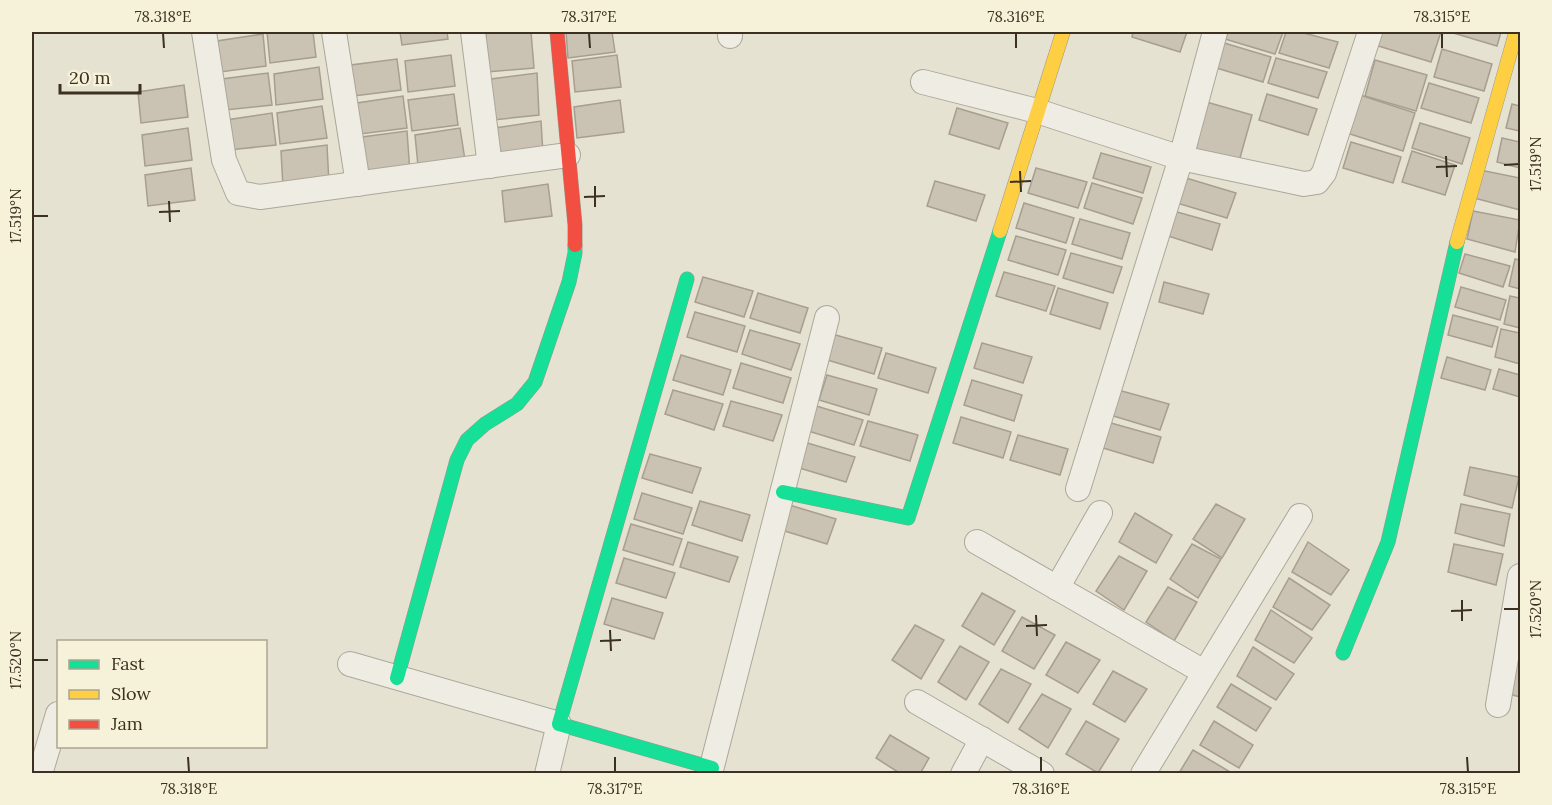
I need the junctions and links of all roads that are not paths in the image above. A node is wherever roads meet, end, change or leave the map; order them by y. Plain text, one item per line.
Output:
1 (204, 32) edge
2 (334, 32) edge
3 (473, 32) edge
4 (557, 32) edge
5 (1063, 32) edge
6 (1215, 32) edge
7 (1371, 32) edge
8 (1516, 32) edge
9 (923, 82) dead end
10 (1037, 111) junction
11 (567, 155) junction
12 (1181, 158) junction
13 (490, 166) junction
14 (358, 183) junction
15 (687, 279) dead end
16 (827, 318) dead end
17 (1078, 489) dead end
18 (783, 492) junction
19 (1100, 513) dead end
20 (1300, 516) dead end
21 (977, 542) dead end
22 (1521, 576) edge
23 (1057, 588) junction
24 (1343, 653) dead end
25 (350, 664) dead end
26 (1204, 672) junction
27 (397, 678) junction
28 (917, 702) dead end
29 (1498, 705) dead end
30 (57, 717) edge
31 (559, 724) junction
32 (982, 739) junction
33 (711, 771) edge
34 (40, 774) edge
35 (547, 774) edge
36 (963, 774) edge
37 (1042, 774) edge
38 (1143, 774) edge

1 - 14 street
2 - 14 street
3 - 13 street
4 - 11 street
5 - 10 street
6 - 12 street
7 - 12 street
8 - 24 street
9 - 10 street
10 - 12 street
10 - 18 street
11 - 13 street
11 - 27 street
12 - 17 street
13 - 14 street
15 - 31 street
16 - 18 street
18 - 33 street
19 - 23 street
20 - 26 street
21 - 23 street
22 - 29 street
23 - 26 street
25 - 27 street
26 - 38 street
27 - 31 street
28 - 32 street
30 - 34 street
31 - 33 street
31 - 35 street
32 - 36 street
32 - 37 street

